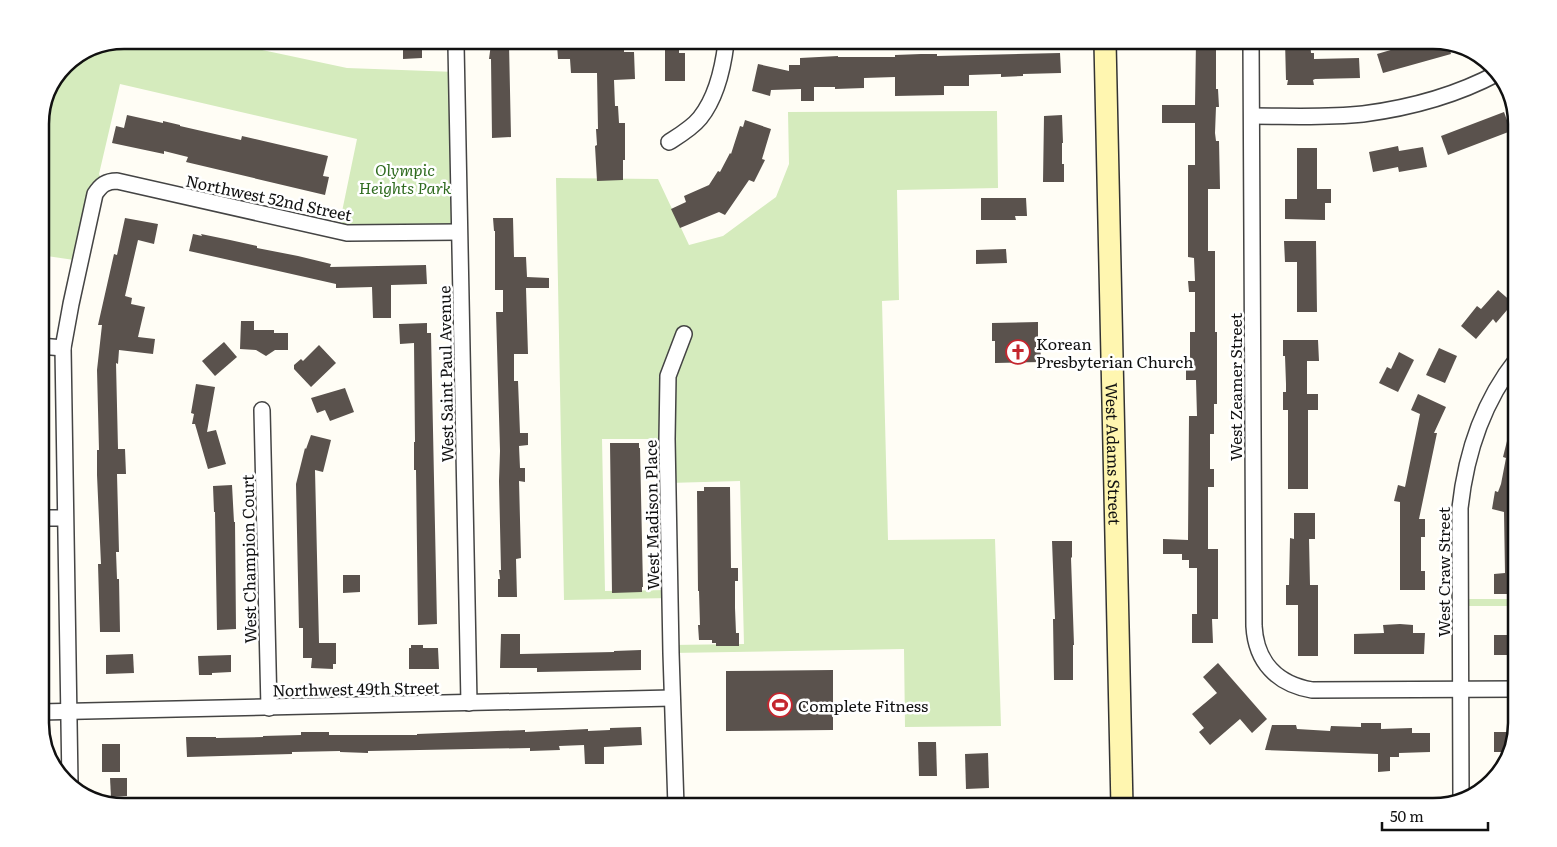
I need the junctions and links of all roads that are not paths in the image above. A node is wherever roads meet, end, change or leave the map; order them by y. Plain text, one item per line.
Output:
1 (456, 49) edge
2 (725, 49) edge
3 (1105, 49) edge
4 (1252, 49) edge
5 (1491, 76) edge
6 (1252, 116) junction
7 (669, 142) dead end
8 (459, 232) junction
9 (684, 334) dead end
10 (49, 347) edge
11 (63, 348) junction
12 (1508, 369) edge
13 (262, 410) dead end
14 (49, 518) edge
15 (65, 518) junction
16 (1461, 689) junction
17 (1508, 689) edge
18 (672, 698) junction
19 (469, 704) junction
20 (268, 708) junction
21 (49, 712) edge
22 (69, 712) junction
23 (70, 776) edge
24 (1461, 793) edge
25 (676, 798) edge
26 (1122, 798) edge

1 - 8 street, West Saint Paul Avenue
2 - 7 street
3 - 26 main road, West Adams Street
4 - 6 street, West Zeamer Street
5 - 6 street
6 - 16 street, West Zeamer Street
8 - 11 street, Northwest 52nd Street
8 - 19 street, West Saint Paul Avenue
9 - 18 street, West Madison Place
10 - 11 street
11 - 15 street
12 - 16 street, West Craw Street
13 - 20 street, West Champion Court
14 - 15 street
15 - 22 street
16 - 17 street
16 - 24 street, West Craw Street
18 - 19 street, Northwest 49th Street
18 - 25 street, West Madison Place
19 - 20 street, Northwest 49th Street
20 - 22 street, Northwest 49th Street
21 - 22 street, Northwest 49th Street
22 - 23 street

